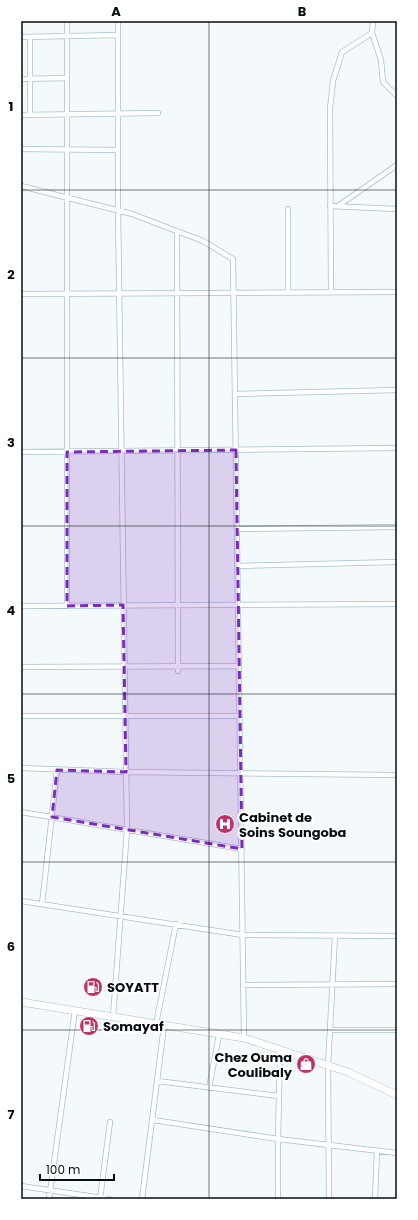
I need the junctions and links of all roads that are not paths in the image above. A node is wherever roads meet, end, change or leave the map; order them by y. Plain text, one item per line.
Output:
1 (66, 21) edge
2 (118, 21) edge
3 (373, 21) edge
4 (372, 33) junction
5 (118, 35) junction
6 (21, 37) edge
7 (30, 37) junction
8 (67, 37) junction
9 (67, 78) junction
10 (21, 79) edge
11 (30, 79) junction
12 (397, 96) edge
13 (158, 113) dead end
14 (67, 114) junction
15 (118, 114) junction
16 (21, 115) edge
17 (30, 115) junction
18 (67, 149) junction
19 (21, 150) edge
20 (118, 150) junction
21 (397, 165) edge
22 (21, 186) edge
23 (67, 196) junction
24 (330, 206) junction
25 (338, 206) junction
26 (288, 209) dead end
27 (397, 209) edge
28 (118, 210) junction
29 (177, 230) junction
30 (288, 292) junction
31 (331, 292) junction
32 (397, 292) edge
33 (119, 293) junction
34 (178, 293) junction
35 (234, 293) junction
36 (21, 294) edge
37 (67, 294) junction
38 (397, 390) edge
39 (235, 394) junction
40 (397, 448) edge
41 (178, 450) junction
42 (236, 450) junction
43 (121, 451) junction
44 (21, 452) edge
45 (67, 452) junction
46 (397, 527) edge
47 (237, 529) junction
48 (397, 562) edge
49 (238, 566) junction
50 (397, 604) edge
51 (123, 605) junction
52 (178, 605) junction
53 (238, 605) junction
54 (21, 606) edge
55 (67, 606) junction
56 (124, 666) junction
57 (239, 666) junction
58 (21, 667) edge
59 (178, 669) junction
60 (21, 716) edge
61 (125, 716) junction
62 (240, 716) junction
63 (21, 768) edge
64 (57, 770) junction
65 (126, 772) junction
66 (240, 774) junction
67 (397, 774) edge
68 (21, 812) edge
69 (52, 817) junction
70 (127, 830) junction
71 (242, 849) junction
72 (21, 900) edge
73 (42, 904) junction
74 (120, 916) junction
75 (176, 924) junction
76 (243, 935) junction
77 (335, 936) junction
78 (397, 936) edge
79 (332, 984) junction
80 (397, 984) edge
81 (244, 985) junction
82 (21, 1002) edge
83 (75, 1010) junction
84 (113, 1017) junction
85 (160, 1025) junction
86 (330, 1030) junction
87 (397, 1030) edge
88 (219, 1034) junction
89 (244, 1038) junction
90 (280, 1050) junction
91 (328, 1066) junction
92 (157, 1081) junction
93 (209, 1088) junction
94 (397, 1094) edge
95 (279, 1096) junction
96 (153, 1120) junction
97 (110, 1122) dead end
98 (278, 1139) junction
99 (329, 1145) junction
100 (377, 1151) junction
101 (397, 1153) edge
102 (21, 1186) edge
103 (51, 1190) junction
104 (100, 1198) edge
105 (50, 1199) edge
106 (109, 1199) edge
107 (142, 1199) edge
108 (278, 1199) edge
109 (329, 1199) edge
110 (375, 1199) edge

1 - 8 street
2 - 5 street
3 - 4 street
4 - 12 street
4 - 24 street
5 - 8 street
5 - 15 street
6 - 7 street
7 - 8 street
7 - 11 street
8 - 9 street
9 - 11 street
9 - 14 street
10 - 11 street
11 - 17 street
13 - 15 street
14 - 15 street
14 - 17 street
14 - 18 street
15 - 20 street
16 - 17 street
18 - 19 street
18 - 20 street
18 - 23 street
20 - 28 street
21 - 25 street
22 - 23 street
23 - 28 street
23 - 37 street
24 - 25 street
24 - 31 street
25 - 27 street
26 - 30 street
28 - 29 street
28 - 33 street
29 - 34 street
29 - 35 street
30 - 31 street
30 - 35 street
31 - 32 street
33 - 34 street
33 - 37 street
33 - 43 street
34 - 35 street
34 - 41 street
35 - 39 street
36 - 37 street
37 - 45 street
38 - 39 street
39 - 42 street
40 - 42 street
41 - 42 street
41 - 43 street
41 - 52 street
42 - 47 street
43 - 45 street
43 - 51 street
44 - 45 street
45 - 55 street
46 - 47 street
47 - 49 street
48 - 49 street
49 - 53 street
50 - 53 street
51 - 52 street
51 - 55 street
51 - 56 street
52 - 53 street
52 - 59 street
53 - 57 street
54 - 55 street
56 - 58 street
56 - 59 street
56 - 61 street
57 - 59 street
57 - 62 street
60 - 61 street
61 - 62 street
61 - 65 street
62 - 66 street
63 - 64 street
64 - 65 street
64 - 69 street
65 - 66 street
65 - 70 street
66 - 67 street
66 - 71 street
68 - 69 street
69 - 70 street
69 - 73 street
70 - 71 street
70 - 74 street
71 - 76 street
72 - 73 street
73 - 74 street
74 - 75 street
74 - 84 street
75 - 76 street
75 - 85 street
76 - 77 street
76 - 81 street
77 - 78 street
77 - 79 street
79 - 80 street
79 - 81 street
79 - 86 street
81 - 89 street
82 - 83 main road
83 - 84 main road
83 - 103 street
84 - 85 main road
85 - 88 main road
85 - 92 street
86 - 87 street
86 - 91 street
88 - 89 main road
88 - 93 street
89 - 90 main road
90 - 91 main road
90 - 95 street
91 - 94 main road
91 - 99 street
92 - 93 street
92 - 96 street
93 - 95 street
95 - 98 street
96 - 98 street
96 - 107 street
97 - 104 street
98 - 99 street
98 - 108 street
99 - 100 street
99 - 109 street
100 - 101 street
100 - 110 street
102 - 103 street
103 - 104 street
103 - 105 street
104 - 106 street

